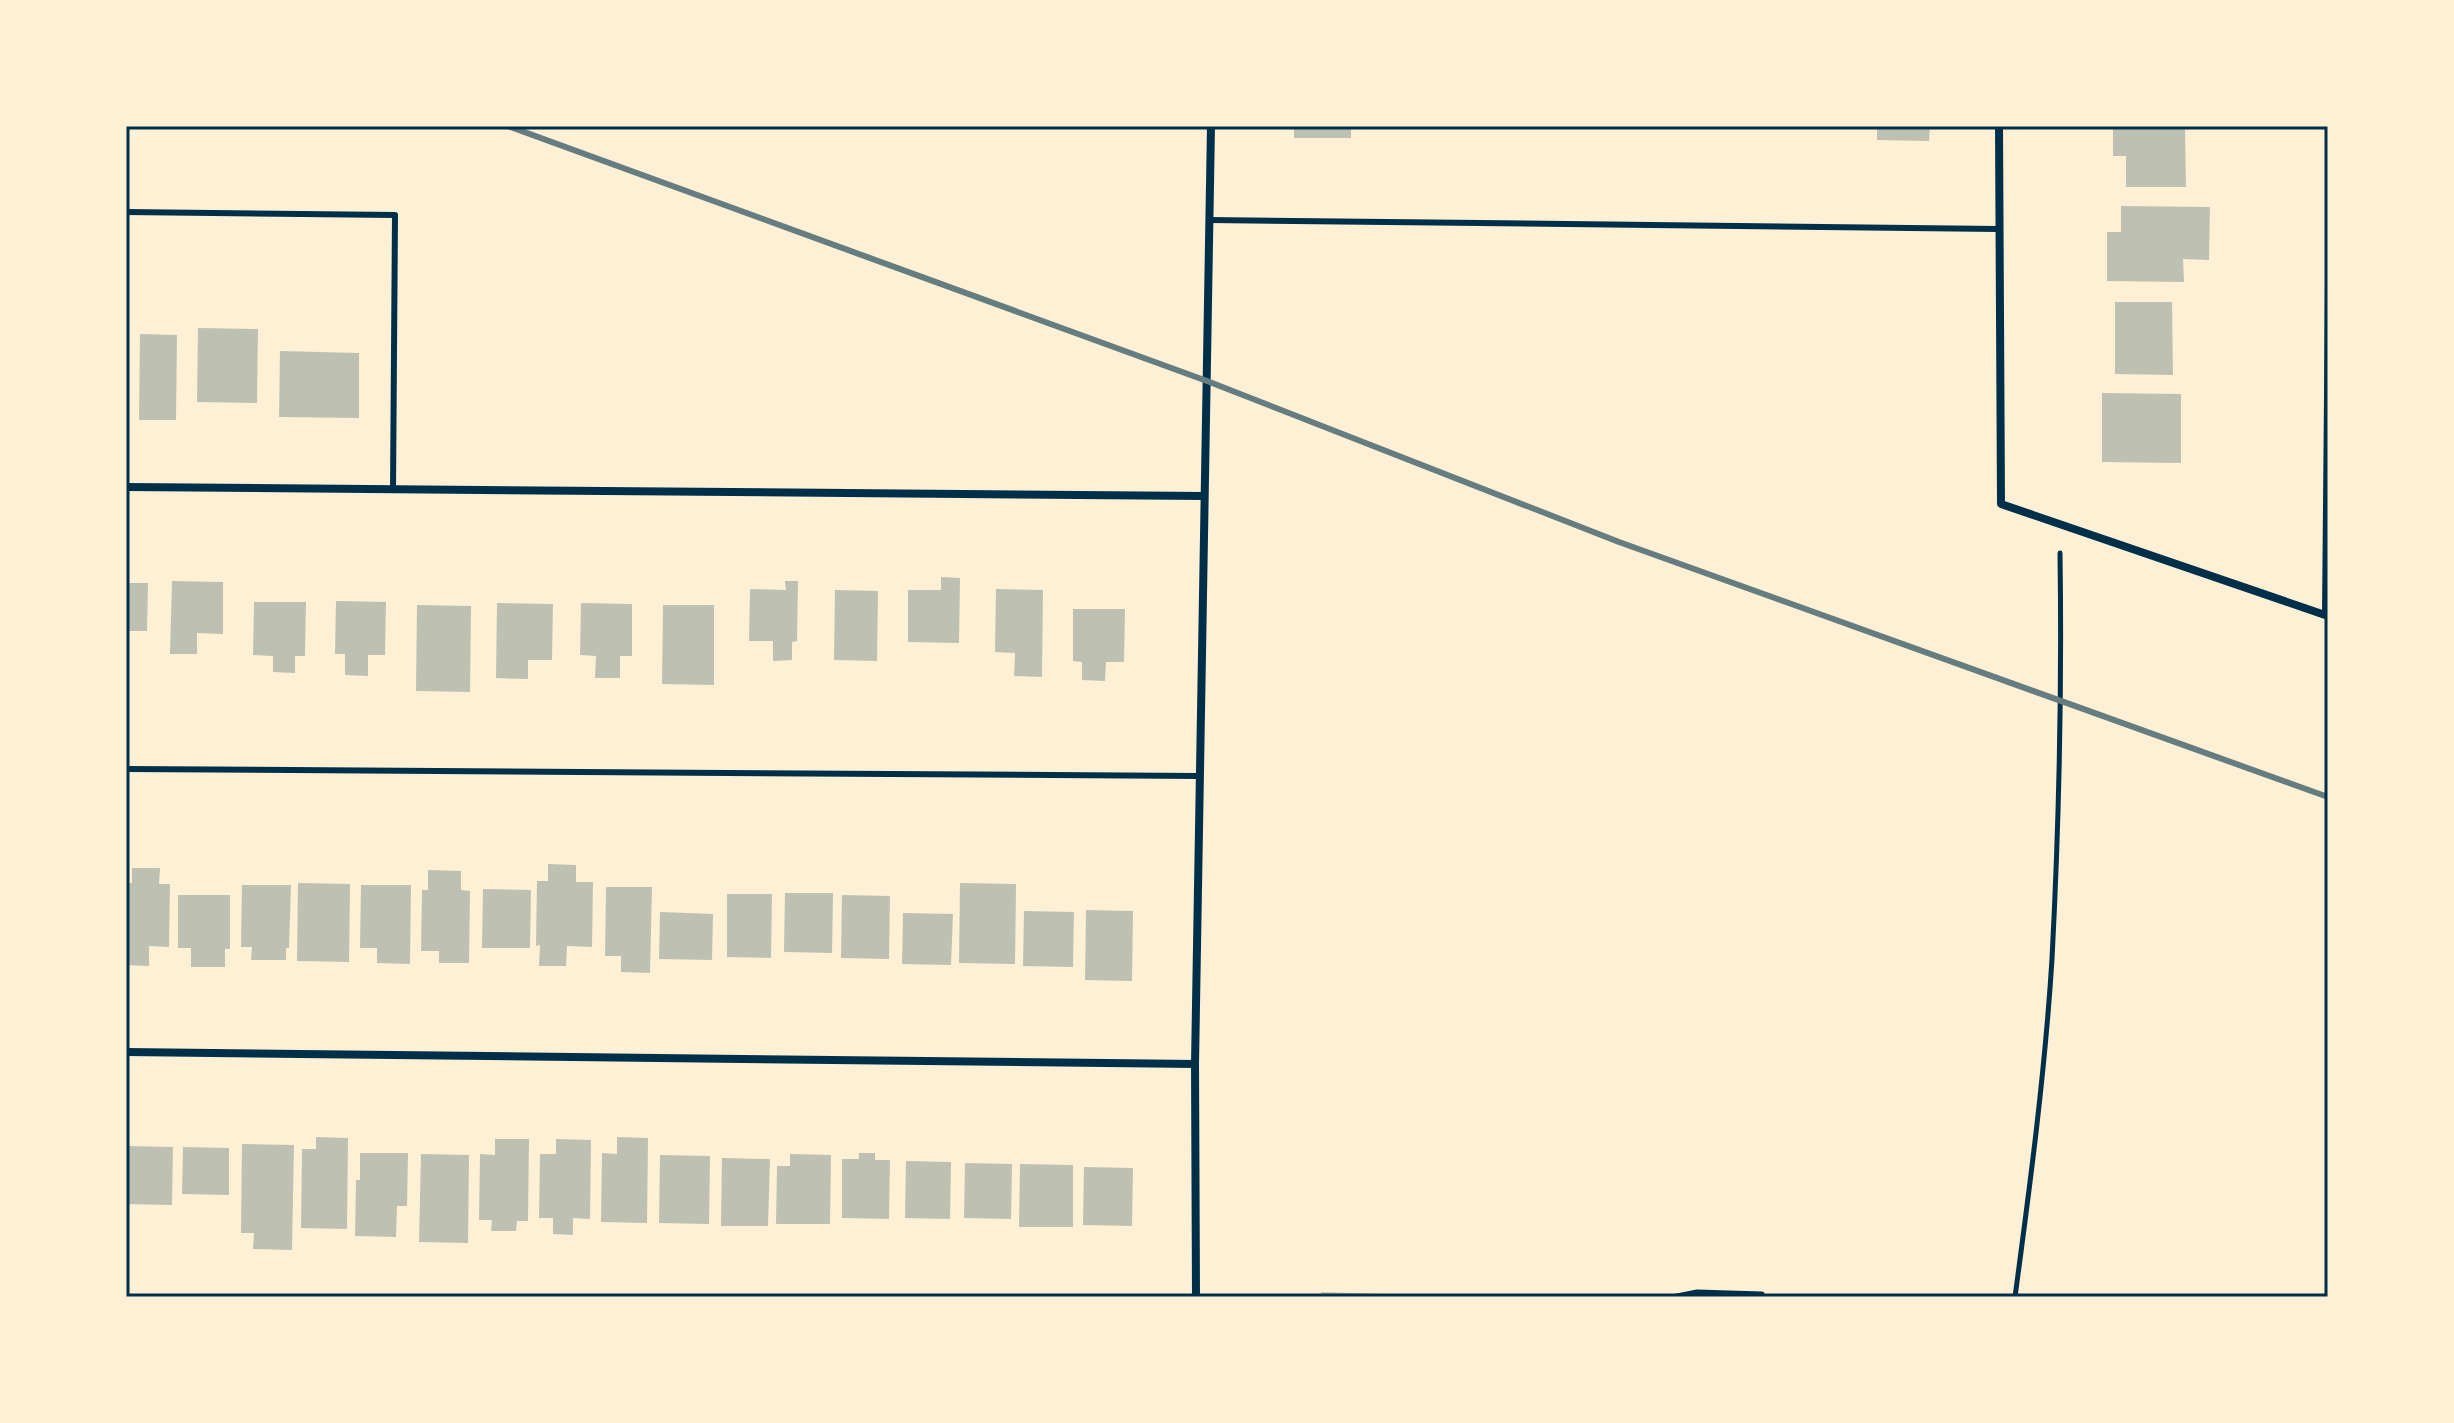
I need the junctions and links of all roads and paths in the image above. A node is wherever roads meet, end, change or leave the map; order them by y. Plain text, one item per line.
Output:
1 (1211, 126) edge
2 (1999, 126) edge
3 (126, 212) edge
4 (1210, 220) junction
5 (1998, 229) junction
6 (2328, 286) edge
7 (126, 487) edge
8 (393, 490) junction
9 (1204, 496) junction
10 (2060, 524) junction
11 (2327, 616) edge
12 (126, 769) edge
13 (1199, 776) junction
14 (126, 1052) edge
15 (1195, 1064) junction
16 (1762, 1294) dead end
17 (1196, 1297) edge
18 (1672, 1297) edge
19 (2015, 1297) edge

1 - 4 street
2 - 5 street
3 - 8 lane
4 - 5 lane
4 - 9 street
5 - 10 street
6 - 11 lane
7 - 8 street
8 - 9 street
9 - 13 street
10 - 11 street
10 - 19 path
12 - 13 lane
13 - 15 street
14 - 15 street
15 - 17 street
16 - 18 path

